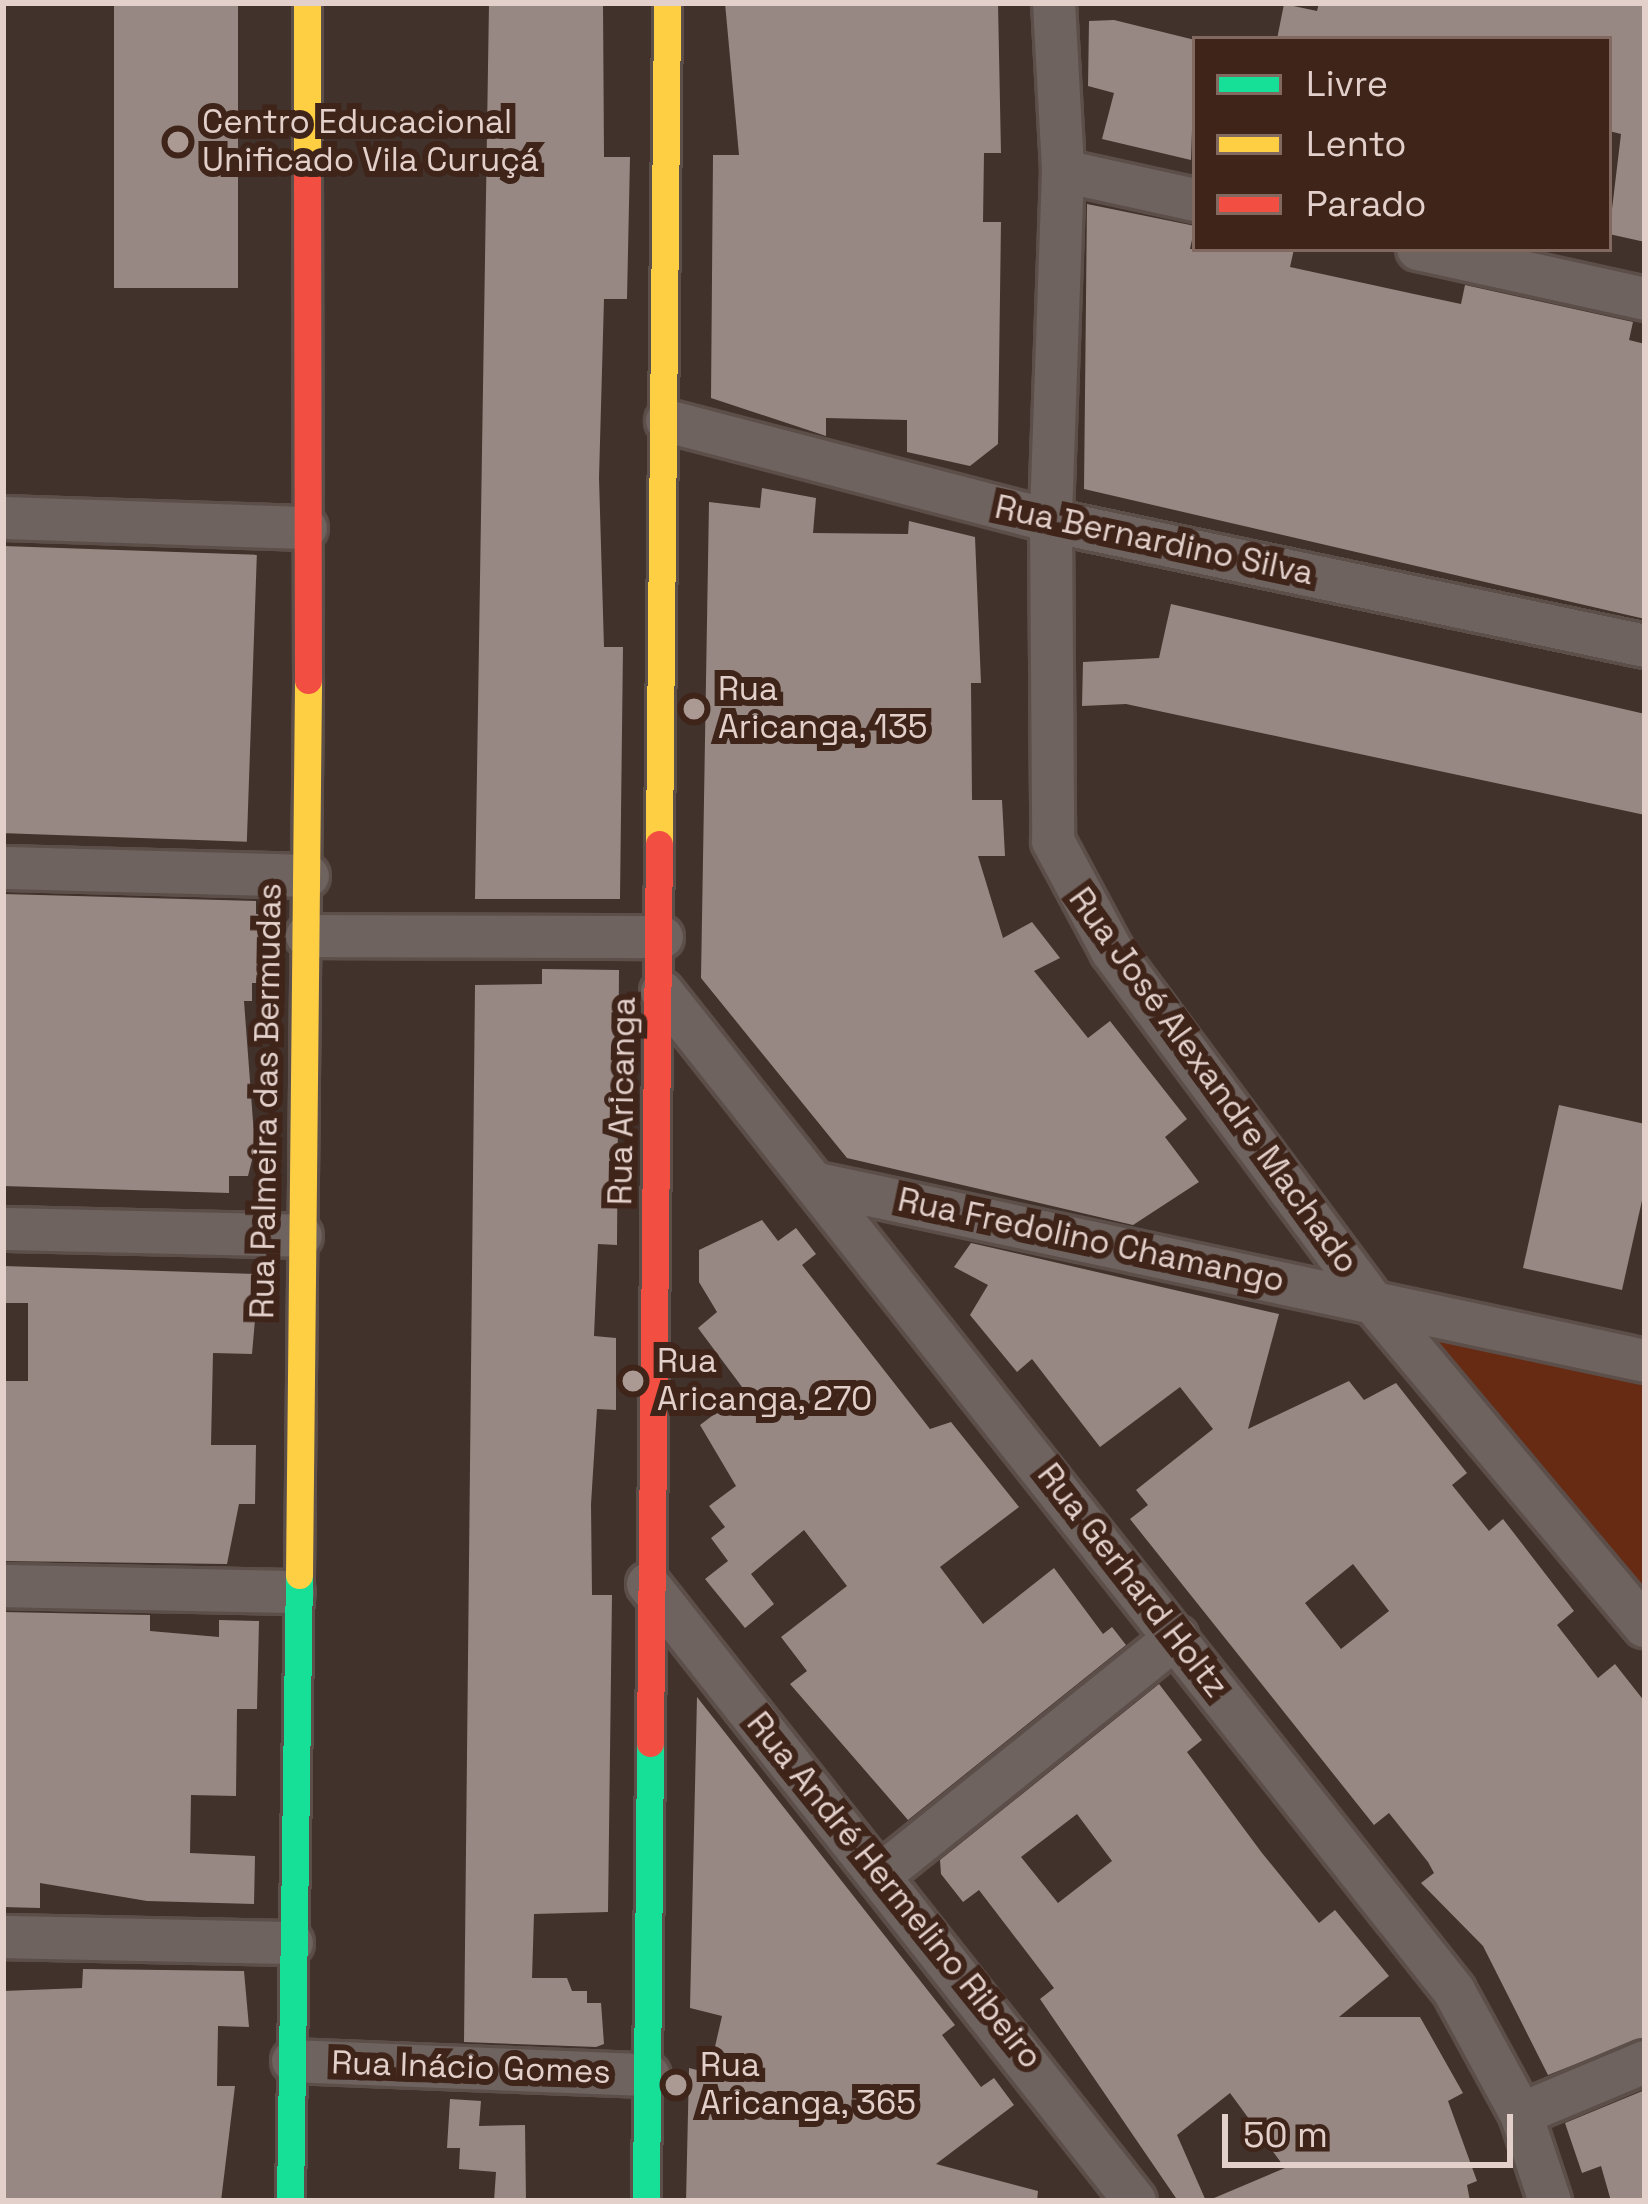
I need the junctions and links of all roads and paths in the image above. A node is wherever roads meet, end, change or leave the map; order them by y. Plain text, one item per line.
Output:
1 (307, 3) edge
2 (667, 3) edge
3 (1054, 3) edge
4 (1063, 171) junction
5 (1192, 199) edge
6 (1432, 252) edge
7 (1645, 299) edge
8 (667, 421) junction
9 (3, 518) edge
10 (1051, 521) junction
11 (306, 528) junction
12 (1645, 646) edge
13 (3, 868) edge
14 (308, 876) junction
15 (307, 936) junction
16 (662, 937) junction
17 (662, 992) junction
18 (818, 1184) junction
19 (3, 1229) edge
20 (301, 1236) junction
21 (1371, 1300) junction
22 (1645, 1361) edge
23 (648, 1584) junction
24 (3, 1586) edge
25 (293, 1592) junction
26 (1645, 1626) edge
27 (1177, 1637) junction
28 (882, 1874) junction
29 (3, 1937) edge
30 (292, 1943) junction
31 (293, 2061) junction
32 (1645, 2062) edge
33 (649, 2075) junction
34 (1521, 2114) junction
35 (290, 2201) edge
36 (646, 2201) edge
37 (1135, 2201) edge
38 (1550, 2201) edge

1 - 11 street, Rua Palmeira das Bermudas
2 - 8 street, Rua Aricanga
3 - 4 street, Rua José Alexandre Machado
4 - 5 street
4 - 10 street, Rua José Alexandre Machado
6 - 7 street
8 - 10 street, Rua Bernardino Silva
8 - 16 street, Rua Aricanga
9 - 11 street
10 - 12 street, Rua Bernardino Silva
10 - 21 street, Rua José Alexandre Machado
11 - 14 street, Rua Palmeira das Bermudas
13 - 14 street
14 - 15 street, Rua Palmeira das Bermudas
15 - 16 street
15 - 20 street, Rua Palmeira das Bermudas
16 - 17 street, Rua Aricanga
17 - 18 street, Rua Gerhard Holtz
17 - 23 street, Rua Aricanga
18 - 21 street, Rua Fredolino Chamango
18 - 27 street, Rua Gerhard Holtz
19 - 20 street
20 - 25 street, Rua Palmeira das Bermudas
21 - 22 street, Rua Fredolino Chamango
21 - 26 street, Rua José Alexandre Machado
23 - 28 street, Rua André Hermelino Ribeiro
23 - 33 street, Rua Aricanga
24 - 25 street
25 - 30 street, Rua Palmeira das Bermudas
27 - 28 street
27 - 34 street, Rua Gerhard Holtz
28 - 37 street, Rua André Hermelino Ribeiro
29 - 30 street
30 - 31 street, Rua Palmeira das Bermudas
31 - 33 street, Rua Inácio Gomes
31 - 35 street, Rua Palmeira das Bermudas
32 - 34 street
33 - 36 street, Rua Aricanga
34 - 38 street, Rua Gerhard Holtz

